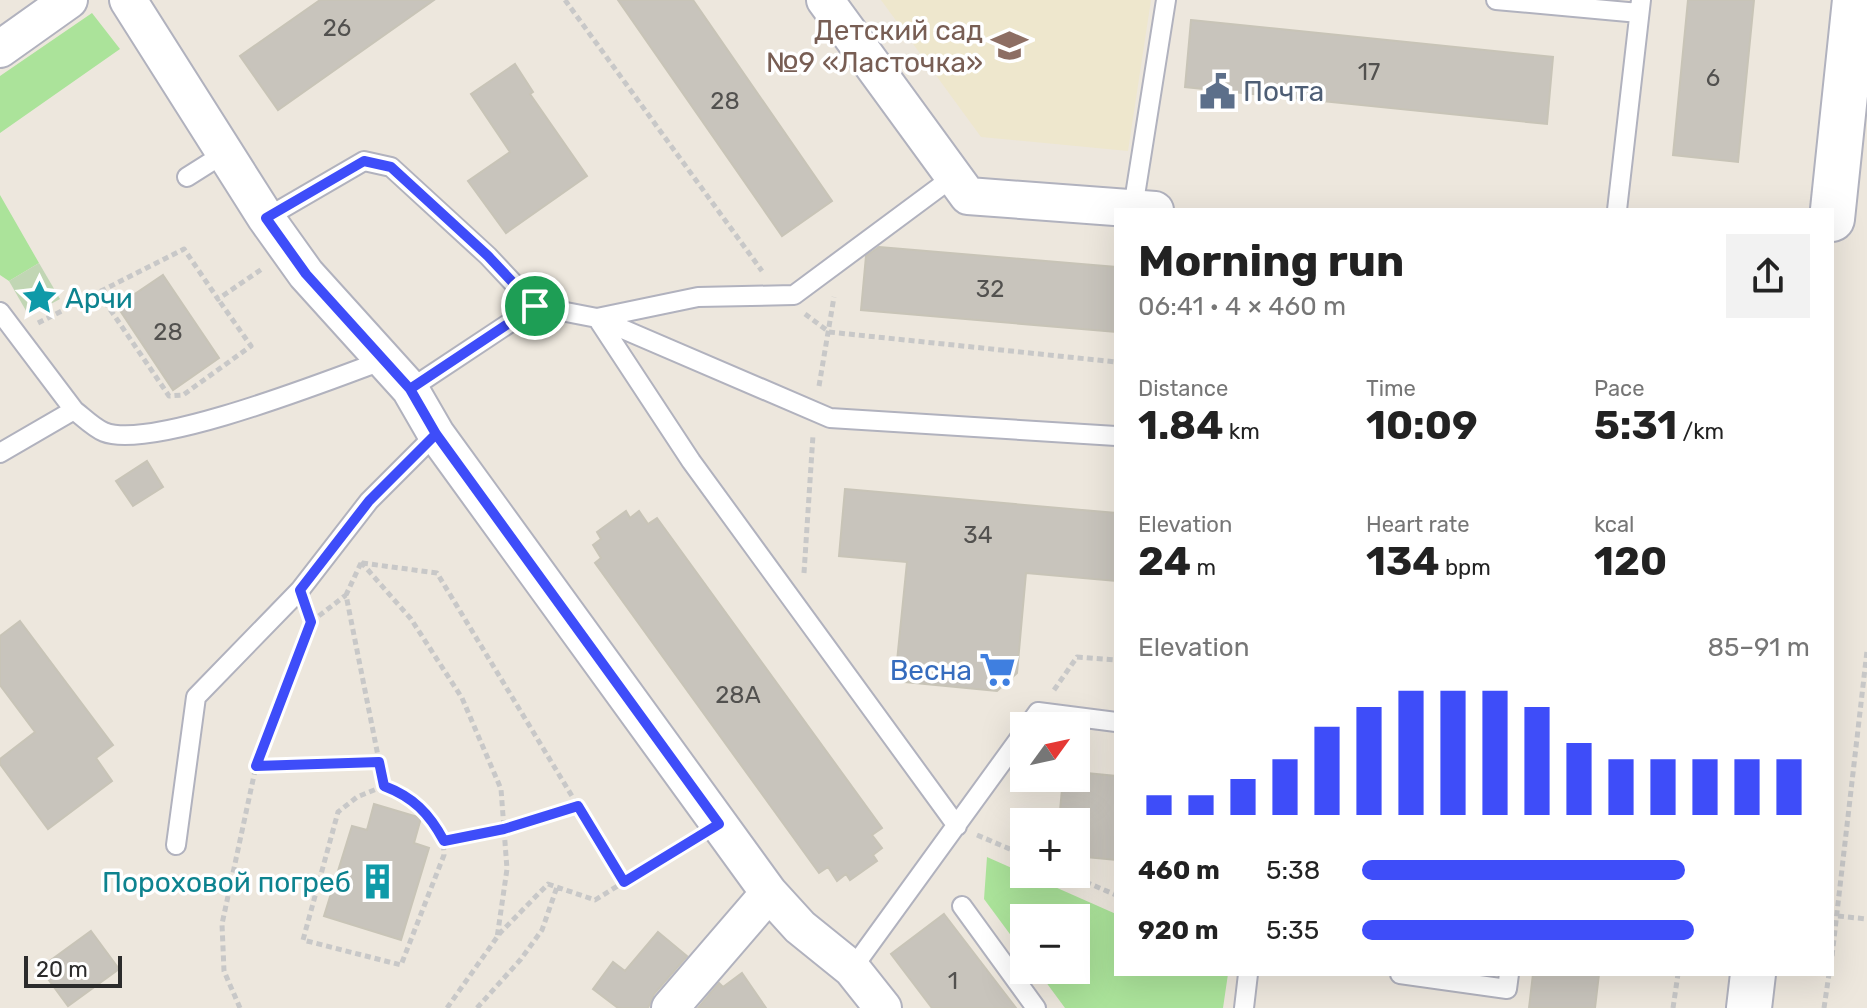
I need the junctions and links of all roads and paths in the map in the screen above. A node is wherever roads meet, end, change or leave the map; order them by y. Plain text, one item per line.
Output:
1 (69, 0) edge
2 (565, 0) edge
3 (825, 0) edge
4 (1166, 0) edge
5 (1496, 0) edge
6 (1855, 0) edge
7 (134, 2) edge
8 (1640, 7) edge
9 (0, 49) edge
10 (225, 153) junction
11 (187, 177) dead end
12 (953, 177) junction
13 (1130, 208) edge
14 (1144, 208) edge
15 (1617, 208) edge
16 (1833, 208) edge
17 (266, 218) junction
18 (263, 268) dead end
19 (99, 293) junction
20 (780, 295) junction
21 (218, 299) junction
22 (535, 306) junction
23 (0, 312) edge
24 (597, 318) junction
25 (19, 335) junction
26 (384, 360) junction
27 (1114, 362) edge
28 (410, 389) junction
29 (74, 410) junction
30 (436, 434) junction
31 (1114, 436) edge
32 (0, 453) edge
33 (361, 563) junction
34 (300, 590) junction
35 (346, 595) junction
36 (311, 622) junction
37 (1867, 651) edge
38 (1114, 660) edge
39 (1038, 712) edge
40 (1864, 715) edge
41 (1090, 721) edge
42 (1114, 722) edge
43 (1010, 752) edge
44 (379, 762) junction
45 (256, 766) junction
46 (384, 786) junction
47 (578, 806) junction
48 (719, 824) junction
49 (957, 826) junction
50 (504, 829) junction
51 (444, 841) junction
52 (176, 845) dead end
53 (1010, 849) edge
54 (624, 882) junction
55 (1090, 884) edge
56 (557, 887) junction
57 (769, 893) junction
58 (1114, 894) edge
59 (962, 906) dead end
60 (1838, 916) junction
61 (1867, 919) edge
62 (497, 938) junction
63 (1834, 943) edge
64 (852, 969) junction
65 (1248, 976) edge
66 (1414, 976) edge
67 (1509, 976) edge
68 (1678, 976) edge
69 (1753, 976) edge
70 (1829, 976) edge
71 (240, 1008) edge
72 (447, 1008) edge
73 (477, 1008) edge
74 (670, 1008) edge
75 (883, 1008) edge
76 (1036, 1008) edge
77 (1244, 1008) edge
78 (1673, 1008) edge
79 (1749, 1008) edge
80 (1824, 1008) edge

1 - 9 street
2 - 20 path
3 - 12 street
4 - 14 lane
5 - 8 lane
6 - 16 main road
7 - 10 street
8 - 15 lane
10 - 11 lane
10 - 17 street
12 - 13 street
12 - 20 lane
17 - 22 lane
17 - 26 street
18 - 21 path
19 - 21 path
19 - 21 path
19 - 25 path
20 - 24 lane
20 - 27 path
22 - 24 lane
22 - 28 lane
23 - 25 lane
24 - 31 lane
24 - 49 lane
25 - 29 lane
26 - 28 street
26 - 29 lane
28 - 30 street
29 - 32 lane
30 - 34 lane
30 - 48 street
33 - 35 path
33 - 47 path
33 - 50 path
34 - 36 path
34 - 52 lane
35 - 36 path
35 - 44 path
36 - 45 path
37 - 40 path
38 - 39 path
40 - 60 path
41 - 42 lane
43 - 49 lane
44 - 45 path
44 - 46 path
45 - 71 path
46 - 51 path
46 - 51 path
47 - 50 path
47 - 54 path
48 - 54 path
48 - 57 street
49 - 53 path
49 - 64 lane
50 - 51 path
50 - 62 path
54 - 56 path
55 - 58 path
56 - 62 path
56 - 73 path
57 - 64 street
57 - 74 street
59 - 76 lane
60 - 61 path
60 - 63 path
62 - 72 path
64 - 75 street
65 - 77 lane
66 - 67 lane
68 - 78 path
69 - 79 main road
70 - 80 path

